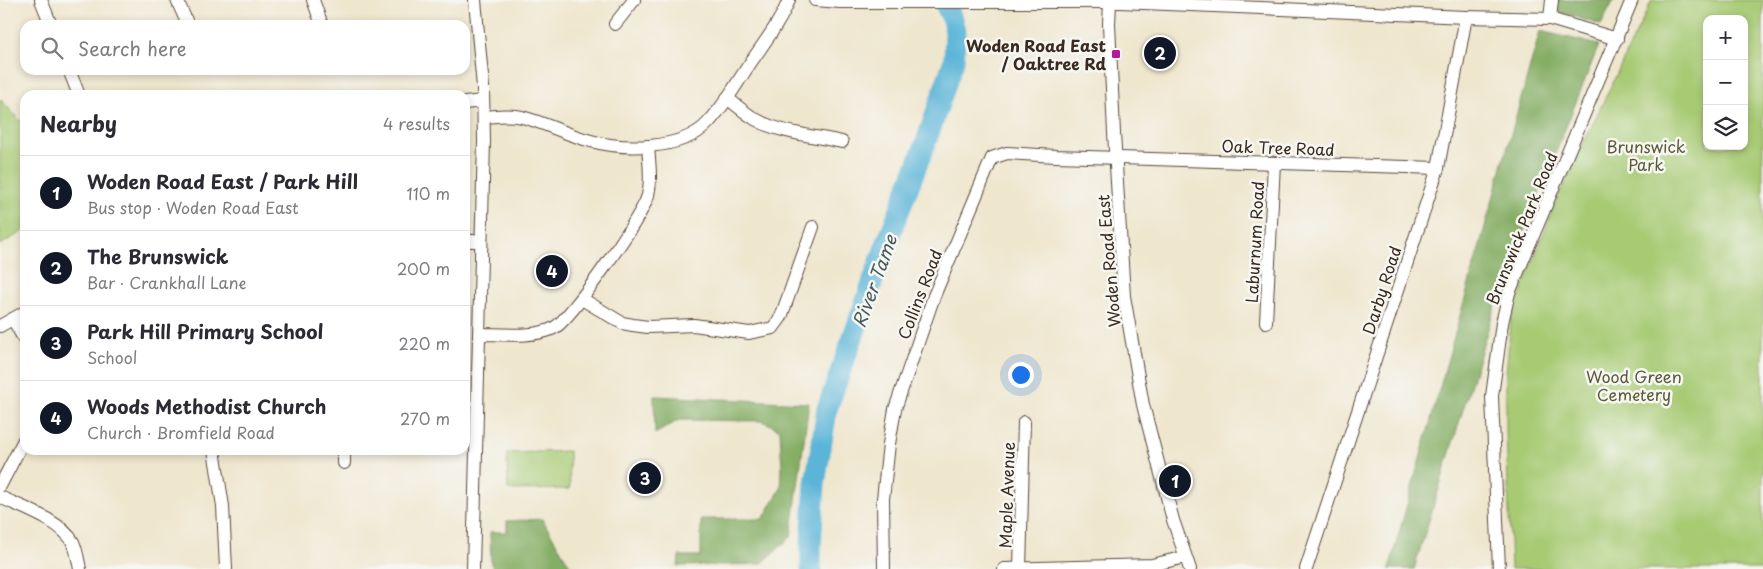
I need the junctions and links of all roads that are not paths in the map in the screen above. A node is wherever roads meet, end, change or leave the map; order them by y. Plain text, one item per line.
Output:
1 (41, 0) edge
2 (177, 0) edge
3 (313, 0) edge
4 (475, 0) edge
5 (634, 0) edge
6 (789, 0) edge
7 (815, 0) edge
8 (1552, 0) edge
9 (1632, 0) edge
10 (895, 1) edge
11 (1110, 2) junction
12 (1229, 3) edge
13 (1466, 17) junction
14 (1550, 19) junction
15 (49, 20) edge
16 (186, 20) edge
17 (320, 20) edge
18 (615, 24) dead end
19 (1617, 39) junction
20 (71, 75) edge
21 (77, 90) edge
22 (726, 98) junction
23 (484, 101) junction
24 (470, 102) edge
25 (484, 117) junction
26 (842, 142) dead end
27 (648, 146) junction
28 (1116, 158) junction
29 (1274, 163) junction
30 (1438, 168) junction
31 (813, 228) dead end
32 (470, 241) edge
33 (480, 241) junction
34 (582, 299) junction
35 (20, 315) edge
36 (12, 319) junction
37 (1266, 322) dead end
38 (0, 326) edge
39 (20, 333) edge
40 (478, 334) junction
41 (1024, 422) dead end
42 (20, 448) edge
43 (215, 455) edge
44 (344, 455) edge
45 (344, 464) dead end
46 (0, 486) edge
47 (0, 497) edge
48 (1187, 563) edge
49 (1020, 568) edge
50 (80, 569) edge
51 (226, 569) edge
52 (472, 569) edge
53 (884, 569) edge
54 (1004, 569) edge
55 (1306, 569) edge
56 (1499, 569) edge

1 - 15 street
2 - 16 street
3 - 17 street
4 - 23 street
5 - 18 street
6 - 22 street
7 - 10 street
8 - 14 street
9 - 19 street, Brunswick Park Road
10 - 11 street
11 - 12 street
11 - 28 street, Woden Road East
12 - 13 street
13 - 14 street
13 - 30 street, Darby Road
14 - 19 street
19 - 56 street, Brunswick Park Road
20 - 21 street
22 - 26 street
22 - 27 street
23 - 24 street
23 - 25 street
25 - 27 street
25 - 33 street
27 - 34 street
28 - 29 street, Oak Tree Road
28 - 48 street, Woden Road East
28 - 53 street, Collins Road
29 - 30 street, Oak Tree Road
29 - 37 street, Laburnum Road
30 - 55 street, Darby Road
31 - 34 street
32 - 33 street
33 - 40 street
34 - 40 street
35 - 36 street
36 - 38 street
36 - 39 street
40 - 52 street
41 - 49 street, Maple Avenue
42 - 46 street
43 - 51 street
44 - 45 street
47 - 50 street
48 - 49 street
49 - 54 street

